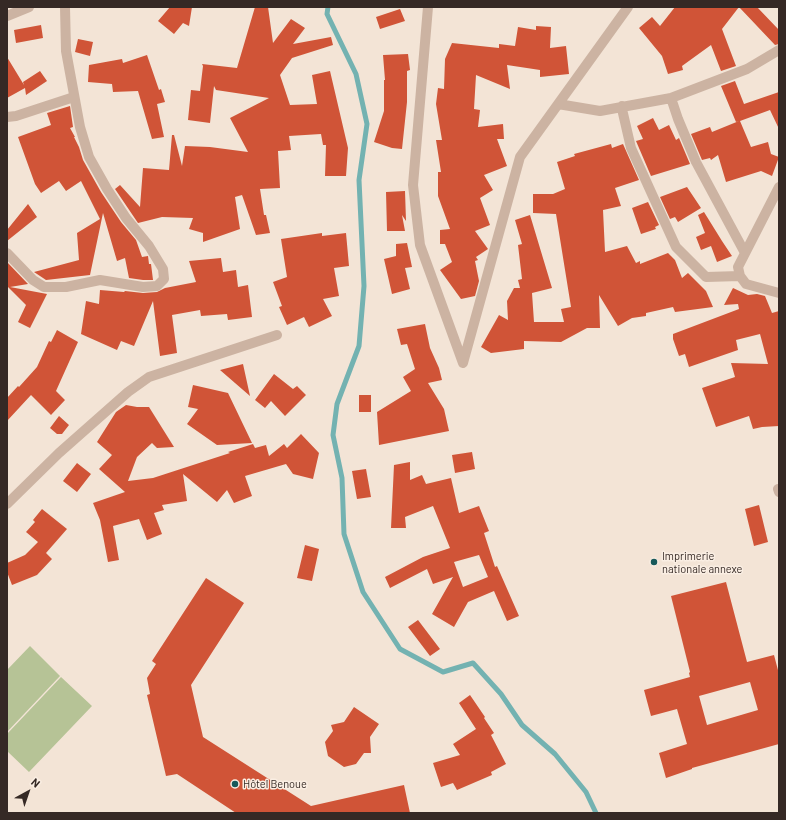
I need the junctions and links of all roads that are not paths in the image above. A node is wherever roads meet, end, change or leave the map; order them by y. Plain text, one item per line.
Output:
1 (29, 7) edge
2 (65, 7) edge
3 (428, 7) edge
4 (628, 7) edge
5 (7, 16) edge
6 (779, 50) edge
7 (74, 98) junction
8 (671, 98) junction
9 (558, 104) junction
10 (622, 106) junction
11 (7, 117) edge
12 (779, 187) edge
13 (7, 253) edge
14 (745, 253) junction
15 (740, 276) junction
16 (779, 293) edge
17 (277, 335) dead end
18 (7, 504) edge

1 - 5 street
2 - 7 street
3 - 9 street
4 - 9 street
6 - 8 street
7 - 11 street
7 - 13 street
8 - 10 street
8 - 14 street
9 - 10 street
10 - 15 street
12 - 14 street
14 - 15 street
15 - 16 street
17 - 18 street

